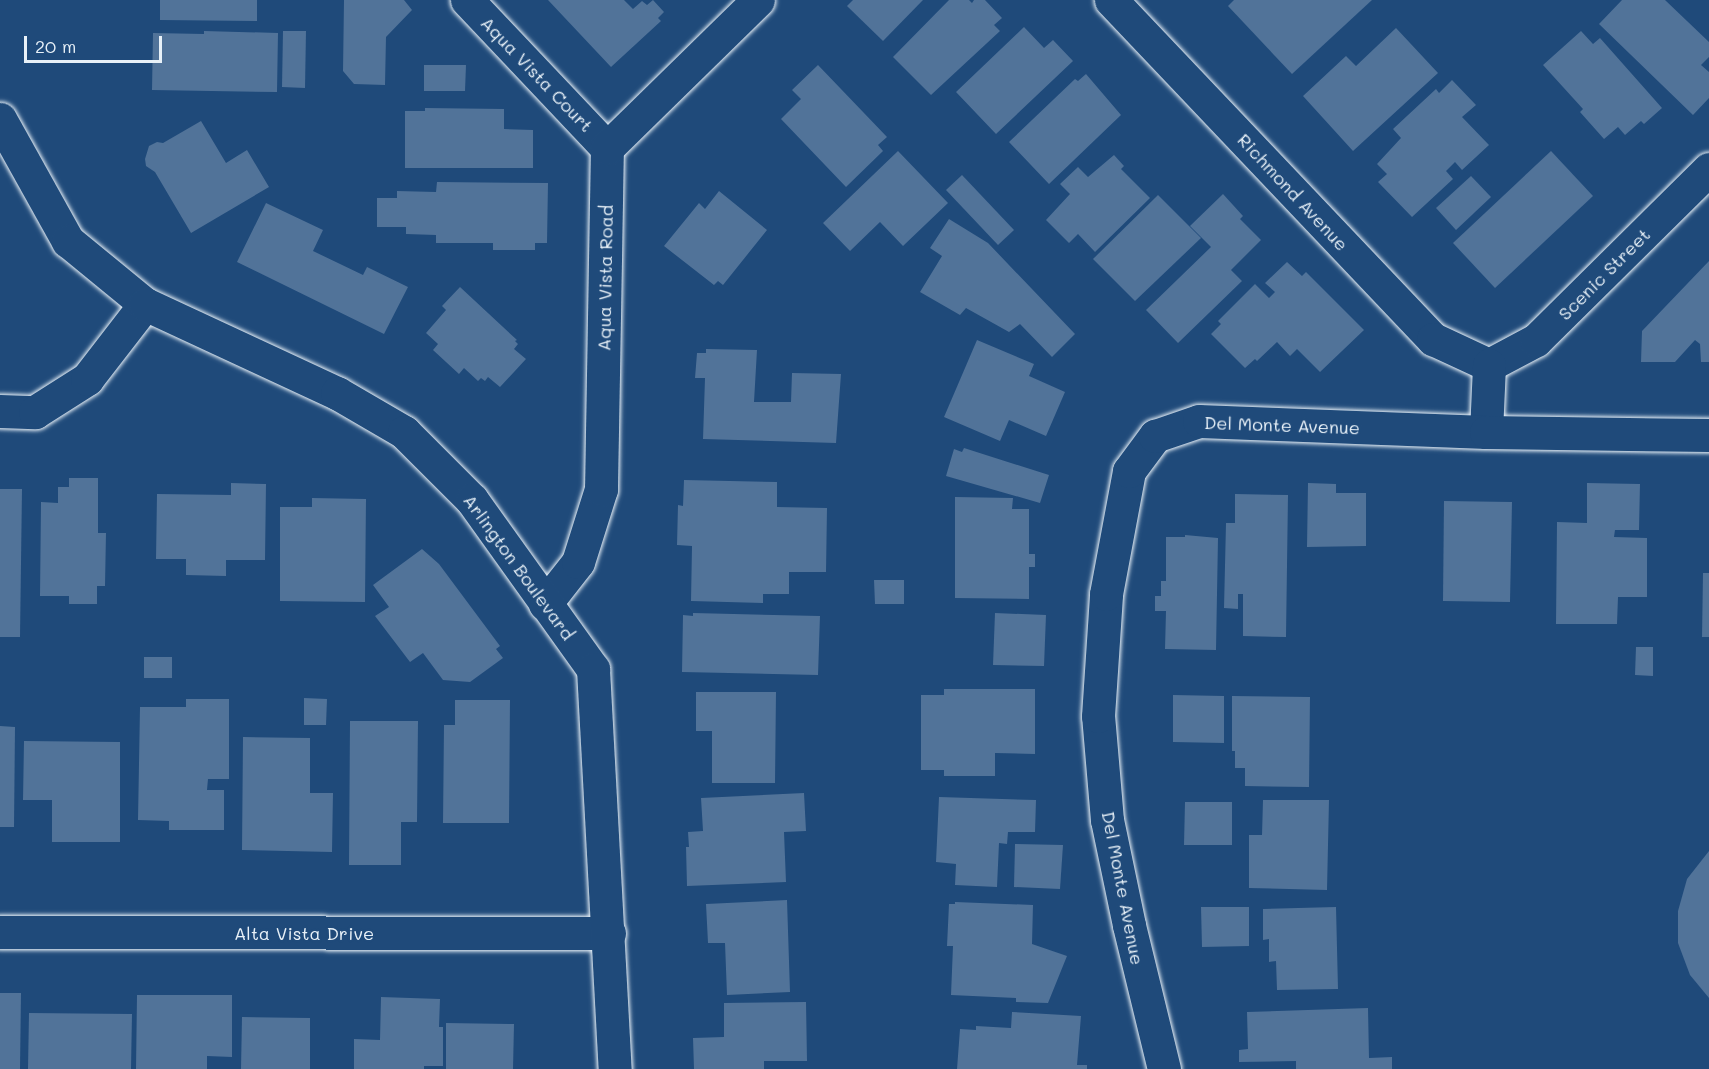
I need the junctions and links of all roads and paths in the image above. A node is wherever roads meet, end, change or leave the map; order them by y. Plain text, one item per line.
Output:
1 (467, 0) edge
2 (758, 0) edge
3 (1129, 6) edge
4 (0, 119) edge
5 (608, 148) junction
6 (1709, 169) edge
7 (145, 304) junction
8 (1489, 365) junction
9 (0, 411) edge
10 (1485, 432) junction
11 (1709, 435) edge
12 (545, 604) junction
13 (0, 932) edge
14 (609, 933) junction
15 (615, 1069) edge
16 (1164, 1069) edge

1 - 5 street, Aqua Vista Court
2 - 5 street
3 - 8 street, Richmond Avenue
4 - 7 street, Arlington Boulevard
5 - 12 street, Aqua Vista Road
6 - 8 street, Scenic Street
7 - 9 street
7 - 12 street, Arlington Boulevard
8 - 10 street
10 - 11 street, Del Monte Avenue
10 - 16 street, Del Monte Avenue
12 - 14 street, Arlington Boulevard
13 - 14 street, Alta Vista Drive
14 - 15 street, Arlington Boulevard

